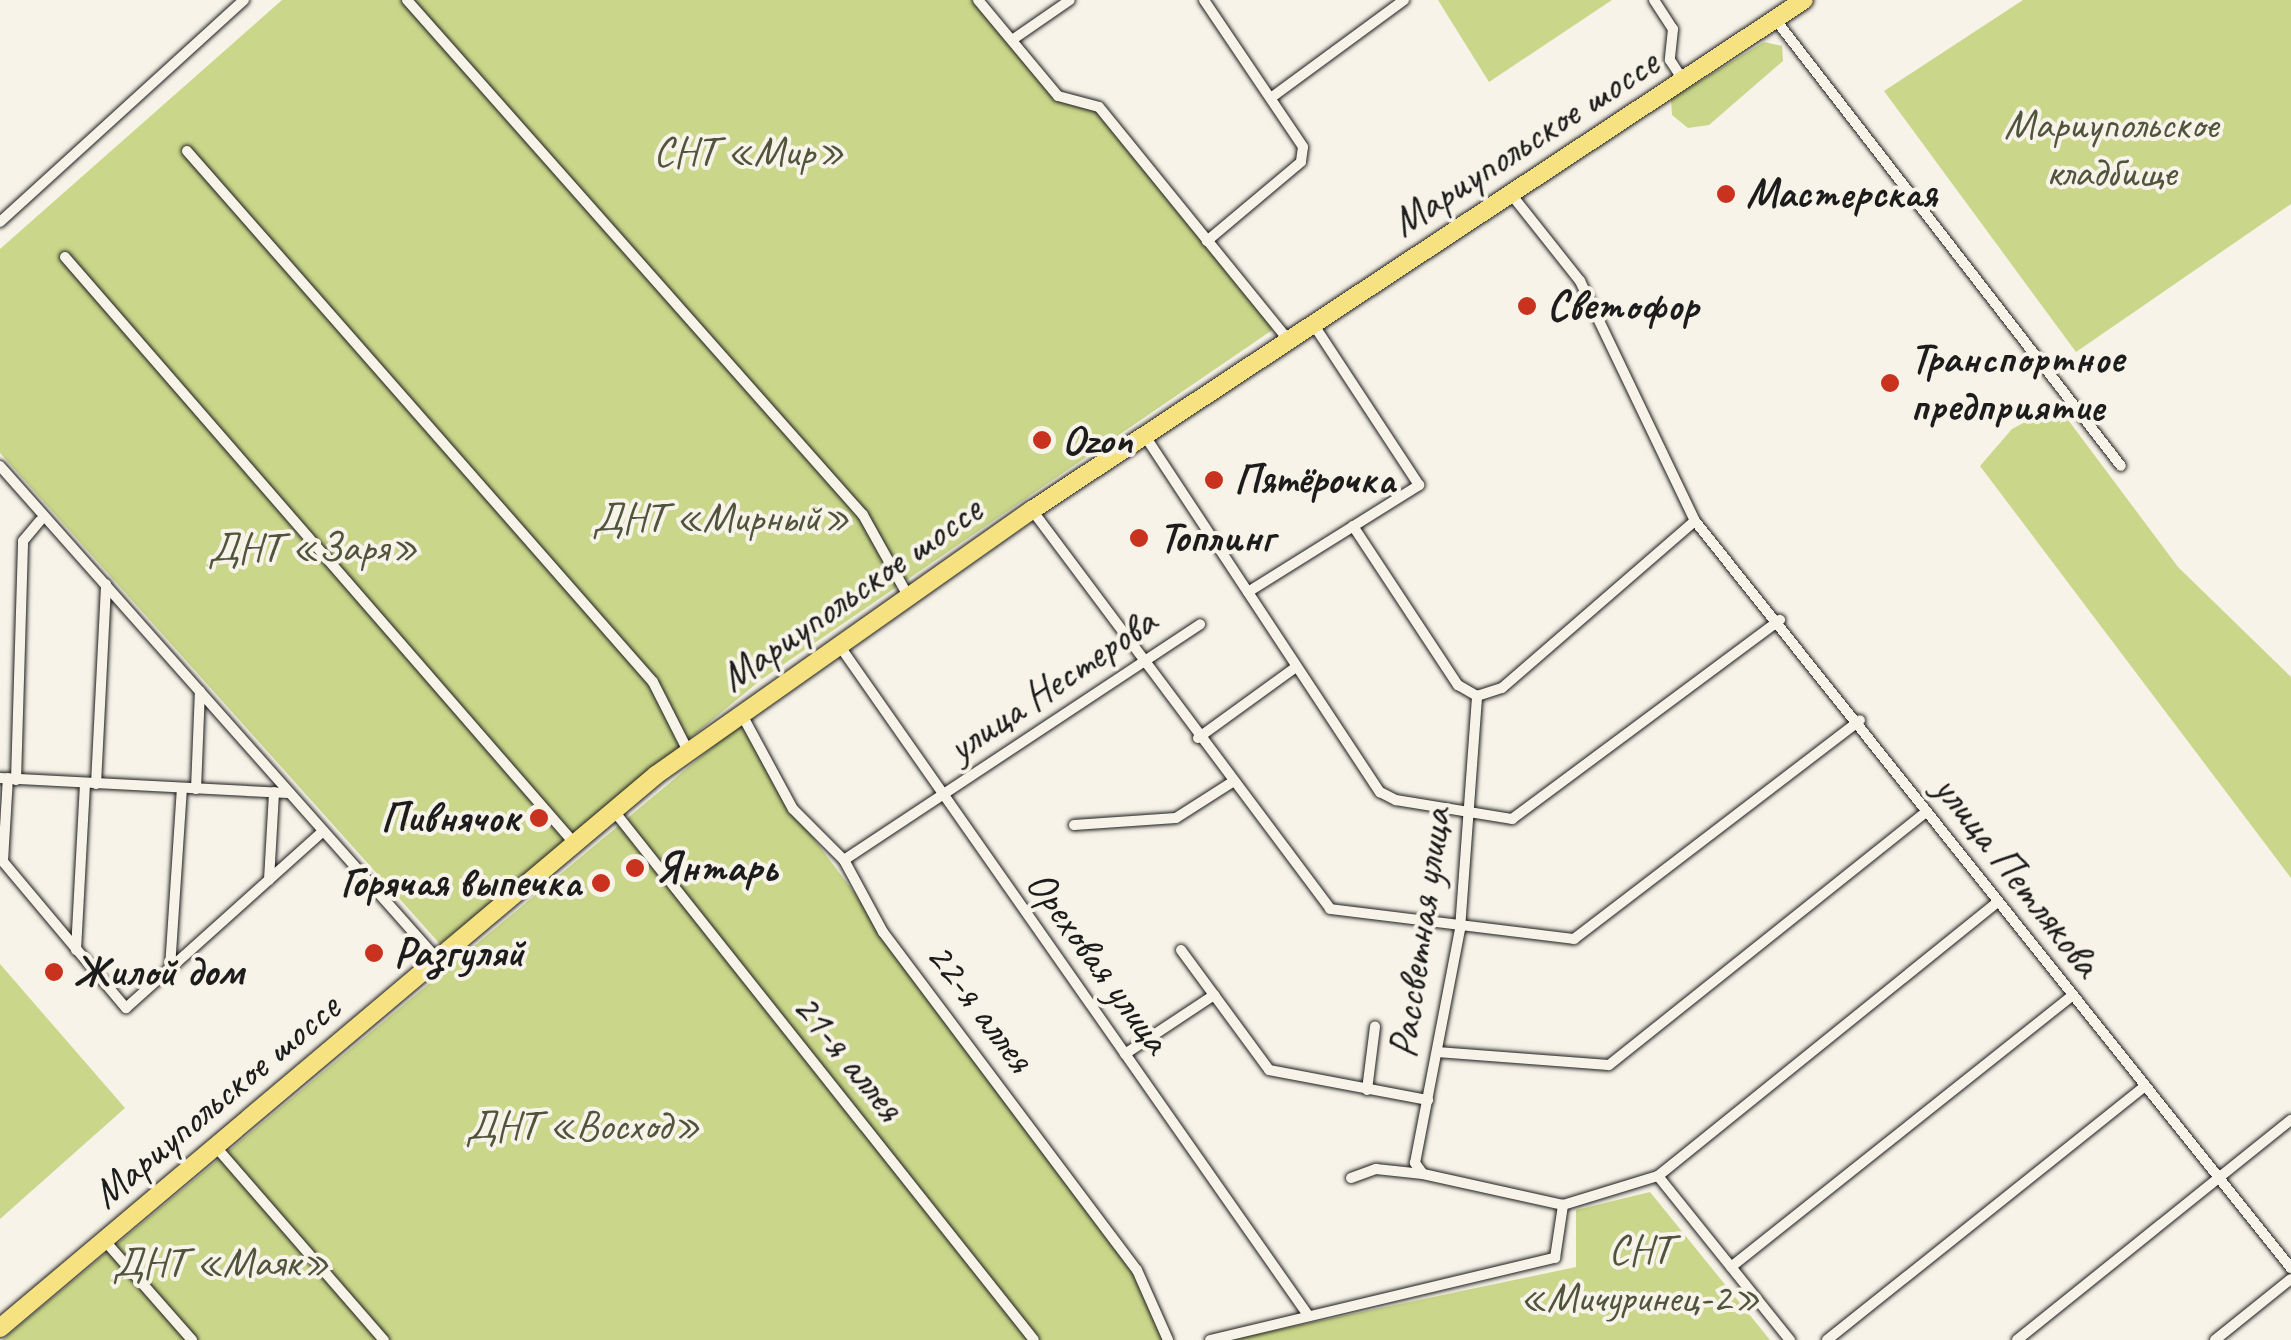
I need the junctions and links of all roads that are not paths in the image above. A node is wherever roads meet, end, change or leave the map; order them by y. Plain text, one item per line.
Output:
1 (244, 0) edge
2 (407, 0) edge
3 (978, 0) edge
4 (1070, 0) edge
5 (1204, 0) edge
6 (1404, 0) edge
7 (1654, 0) edge
8 (1804, 0) edge
9 (1775, 19) junction
10 (1012, 40) junction
11 (1683, 80) junction
12 (1272, 97) junction
13 (187, 151) dead end
14 (1511, 194) junction
15 (0, 222) edge
16 (1207, 241) junction
17 (65, 257) dead end
18 (1314, 325) junction
19 (1289, 342) junction
20 (1145, 436) junction
21 (0, 466) edge
22 (2121, 466) dead end
23 (1032, 510) junction
24 (1695, 521) junction
25 (40, 522) dead end
26 (1353, 526) junction
27 (106, 583) junction
28 (1248, 592) junction
29 (908, 596) junction
30 (1780, 620) junction
31 (1200, 624) dead end
32 (839, 644) junction
33 (1143, 663) junction
34 (1296, 667) junction
35 (200, 691) junction
36 (1477, 696) junction
37 (740, 713) junction
38 (1860, 720) junction
39 (1198, 738) junction
40 (688, 752) junction
41 (8, 779) edge
42 (1230, 783) junction
43 (91, 784) junction
44 (182, 788) junction
45 (196, 788) junction
46 (274, 792) junction
47 (289, 793) junction
48 (940, 800) junction
49 (614, 812) junction
50 (1922, 814) junction
51 (1472, 816) junction
52 (1074, 826) dead end
53 (323, 831) junction
54 (575, 844) junction
55 (2, 860) edge
56 (844, 860) junction
57 (269, 880) junction
58 (1995, 904) junction
59 (1460, 929) junction
60 (1181, 950) dead end
61 (76, 951) junction
62 (438, 960) junction
63 (170, 969) junction
64 (1214, 995) junction
65 (2071, 996) junction
66 (1375, 1027) dead end
67 (1437, 1052) junction
68 (1125, 1054) junction
69 (2144, 1087) junction
70 (1367, 1090) junction
71 (1428, 1100) junction
72 (2291, 1120) edge
73 (220, 1150) junction
74 (1422, 1174) junction
75 (1658, 1176) junction
76 (1351, 1178) dead end
77 (2218, 1179) junction
78 (1563, 1204) junction
79 (108, 1244) junction
80 (1731, 1266) junction
81 (2291, 1268) edge
82 (2291, 1279) edge
83 (1308, 1316) junction
84 (0, 1328) edge
85 (381, 1339) edge
86 (192, 1340) edge
87 (1034, 1340) edge
88 (1168, 1340) edge
89 (1210, 1340) edge
90 (1790, 1340) edge
91 (1827, 1340) edge
92 (2017, 1340) edge
93 (2215, 1340) edge

1 - 15 street
2 - 29 street
3 - 10 street
4 - 10 street
5 - 12 street
6 - 12 street
7 - 11 street
8 - 9 main road, Мариупольское шоссе
9 - 11 main road, Мариупольское шоссе
9 - 22 street
10 - 16 street
11 - 14 main road, Мариупольское шоссе
12 - 16 street
13 - 40 street
14 - 18 main road, Мариупольское шоссе
14 - 24 street, улица Петлякова
16 - 19 street
17 - 54 street
18 - 19 main road, Мариупольское шоссе
18 - 26 street
19 - 20 main road, Мариупольское шоссе
20 - 23 main road, Мариупольское шоссе
20 - 28 street
21 - 27 street
23 - 29 main road, Мариупольское шоссе
23 - 33 street
24 - 30 street, улица Петлякова
24 - 36 street
25 - 41 street
26 - 28 street
26 - 36 street
27 - 35 street
27 - 43 street
28 - 34 street
29 - 32 main road, Мариупольское шоссе
30 - 38 street, улица Петлякова
30 - 51 street
31 - 33 street, улица Нестерова
32 - 37 main road, Мариупольское шоссе
32 - 48 street, Ореховая улица
33 - 39 street
33 - 48 street, улица Нестерова
34 - 39 street
34 - 51 street
35 - 45 street
35 - 47 street
36 - 51 street, Рассветная улица
37 - 40 main road, Мариупольское шоссе
37 - 56 street, 22-я аллея
38 - 50 street, улица Петлякова
38 - 59 street
39 - 42 street
40 - 49 main road, Мариупольское шоссе
41 - 43 street
41 - 55 street
42 - 52 street
42 - 59 street
43 - 44 street
43 - 61 street
44 - 45 street
44 - 63 street
45 - 46 street
46 - 47 street
46 - 57 street
47 - 53 street
48 - 56 street, улица Нестерова
48 - 68 street, Ореховая улица
49 - 54 main road, Мариупольское шоссе
49 - 87 street, 21-я аллея
50 - 58 street, улица Петлякова
50 - 67 street
51 - 59 street, Рассветная улица
53 - 57 street
53 - 62 street
54 - 62 main road, Мариупольское шоссе
55 - 61 street
56 - 88 street, 22-я аллея
57 - 63 street
58 - 65 street, улица Петлякова
58 - 75 street
59 - 67 street, Рассветная улица
60 - 64 street
61 - 63 street
62 - 73 main road, Мариупольское шоссе
64 - 68 street
64 - 70 street
65 - 69 street, улица Петлякова
65 - 80 street
66 - 70 street
67 - 71 street, Рассветная улица
68 - 83 street, Ореховая улица
69 - 77 street, улица Петлякова
69 - 91 street
70 - 71 street
71 - 74 street, Рассветная улица
72 - 77 street
73 - 79 main road, Мариупольское шоссе
73 - 85 street
74 - 76 street
74 - 78 street
75 - 78 street
75 - 80 street
77 - 81 street, улица Петлякова
77 - 92 street
78 - 83 street
79 - 84 main road, Мариупольское шоссе
79 - 86 street
80 - 90 street
82 - 93 street
83 - 89 street

